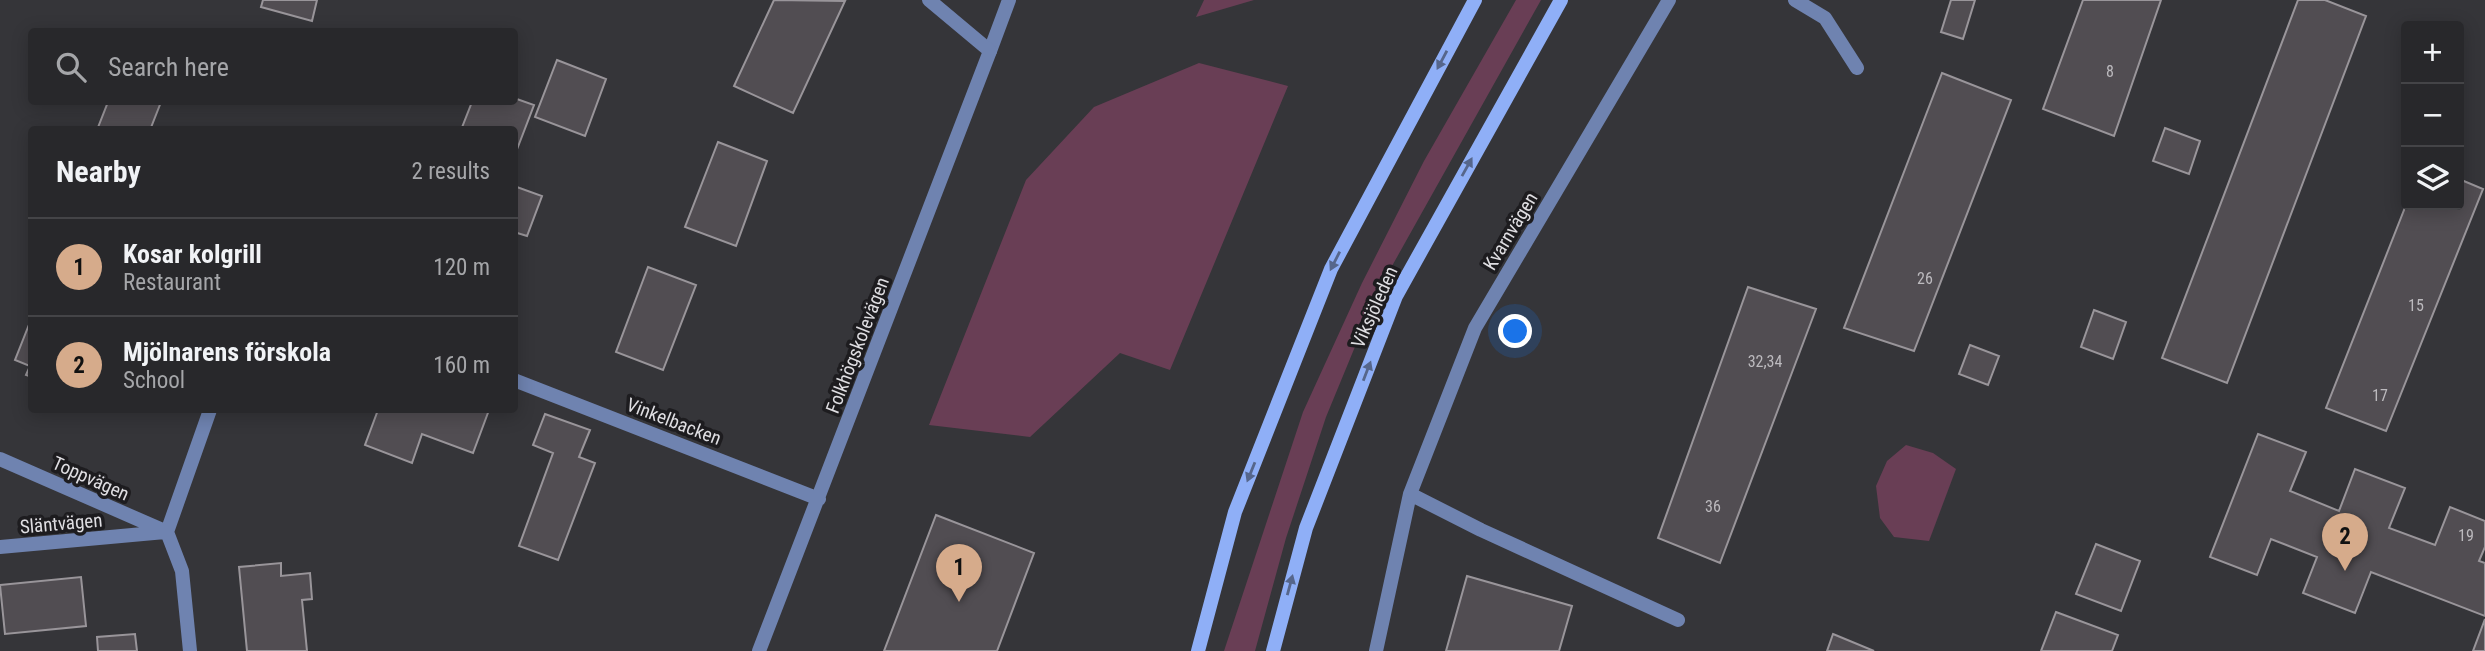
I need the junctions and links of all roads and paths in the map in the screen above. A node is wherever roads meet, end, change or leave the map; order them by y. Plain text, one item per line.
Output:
1 (929, 0) edge
2 (1009, 0) edge
3 (1475, 0) edge
4 (1561, 0) edge
5 (1669, 0) edge
6 (1794, 0) edge
7 (990, 51) junction
8 (1857, 68) dead end
9 (518, 382) edge
10 (209, 413) edge
11 (0, 459) edge
12 (1410, 494) junction
13 (819, 499) junction
14 (167, 532) junction
15 (0, 547) edge
16 (1678, 620) dead end
17 (190, 651) edge
18 (759, 651) edge
19 (1198, 651) edge
20 (1273, 651) edge
21 (1376, 651) edge

1 - 7 street
2 - 7 street, Folkhögskolevägen
3 -> 19 main road
20 -> 4 main road, Viksjöleden
5 - 12 street, Kvarnvägen
6 - 8 street
7 - 13 street, Folkhögskolevägen
9 - 13 street, Vinkelbacken
10 - 14 street
11 - 14 street, Toppvägen
12 - 16 street
12 - 21 street, Kvarnvägen
13 - 18 street, Folkhögskolevägen
14 - 15 street, Släntvägen
14 - 17 street

